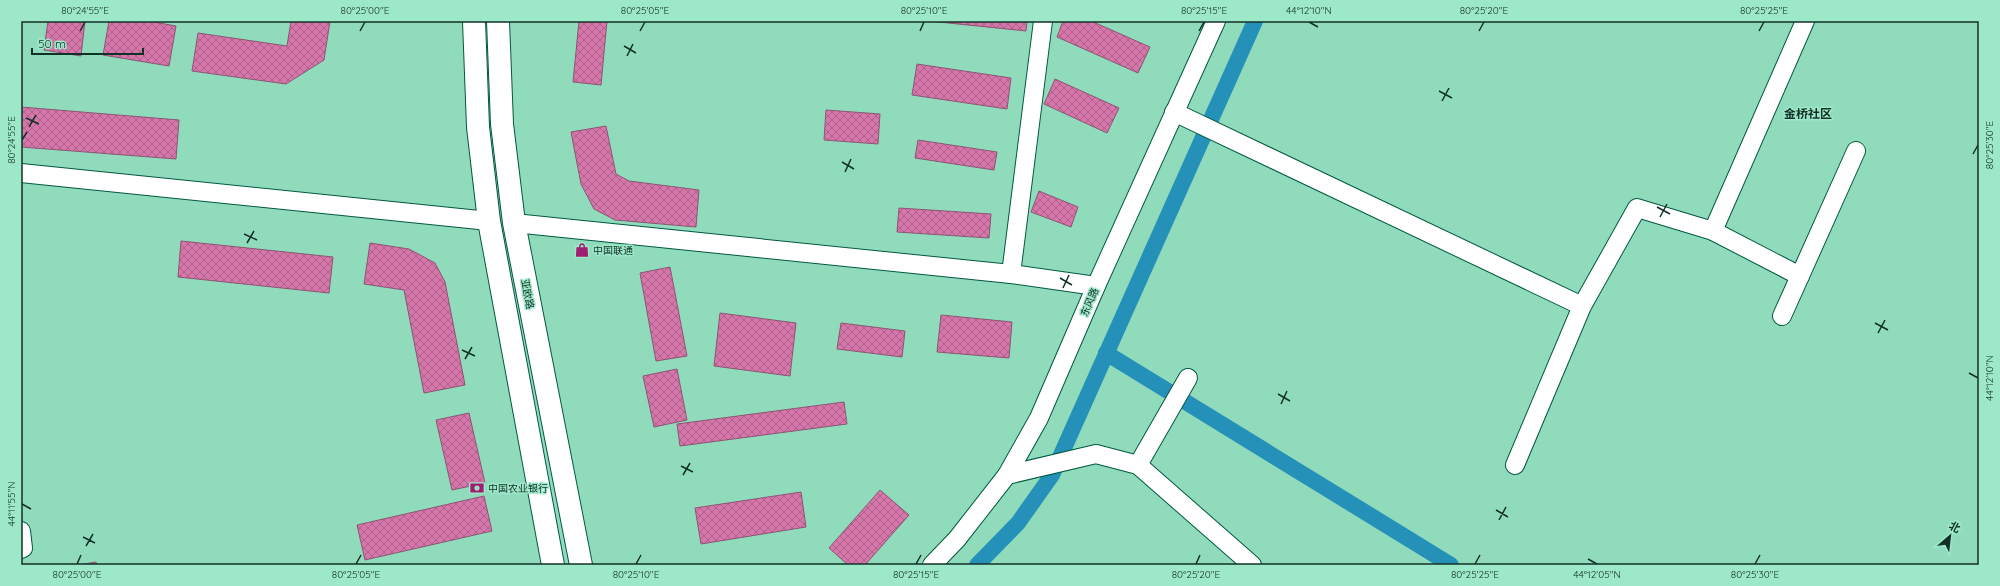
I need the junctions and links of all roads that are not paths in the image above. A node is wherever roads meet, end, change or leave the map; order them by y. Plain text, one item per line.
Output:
1 (474, 21) edge
2 (498, 21) edge
3 (1043, 21) edge
4 (1216, 21) edge
5 (1805, 21) edge
6 (1174, 112) junction
7 (1856, 151) dead end
8 (21, 173) edge
9 (489, 221) junction
10 (514, 223) junction
11 (1714, 231) junction
12 (1011, 274) junction
13 (1800, 276) junction
14 (1096, 286) junction
15 (1582, 306) junction
16 (1782, 316) dead end
17 (1188, 378) dead end
18 (1138, 465) junction
19 (1516, 465) dead end
20 (1007, 475) junction
21 (21, 531) edge
22 (21, 549) edge
23 (553, 565) edge
24 (581, 565) edge
25 (932, 565) edge
26 (1252, 565) edge

1 - 9 highway
2 - 10 highway, 亚欧路
3 - 12 street
4 - 6 street, 东风路
5 - 11 street
6 - 14 street, 东风路
6 - 15 street
7 - 13 street
8 - 9 street
9 - 23 highway
10 - 12 street
10 - 24 highway, 亚欧路
11 - 13 street
11 - 15 street
12 - 14 street
13 - 16 street
14 - 20 street, 东风路
15 - 19 street
17 - 18 street
18 - 20 street
18 - 26 street
20 - 25 street, 东风路
21 - 22 street

